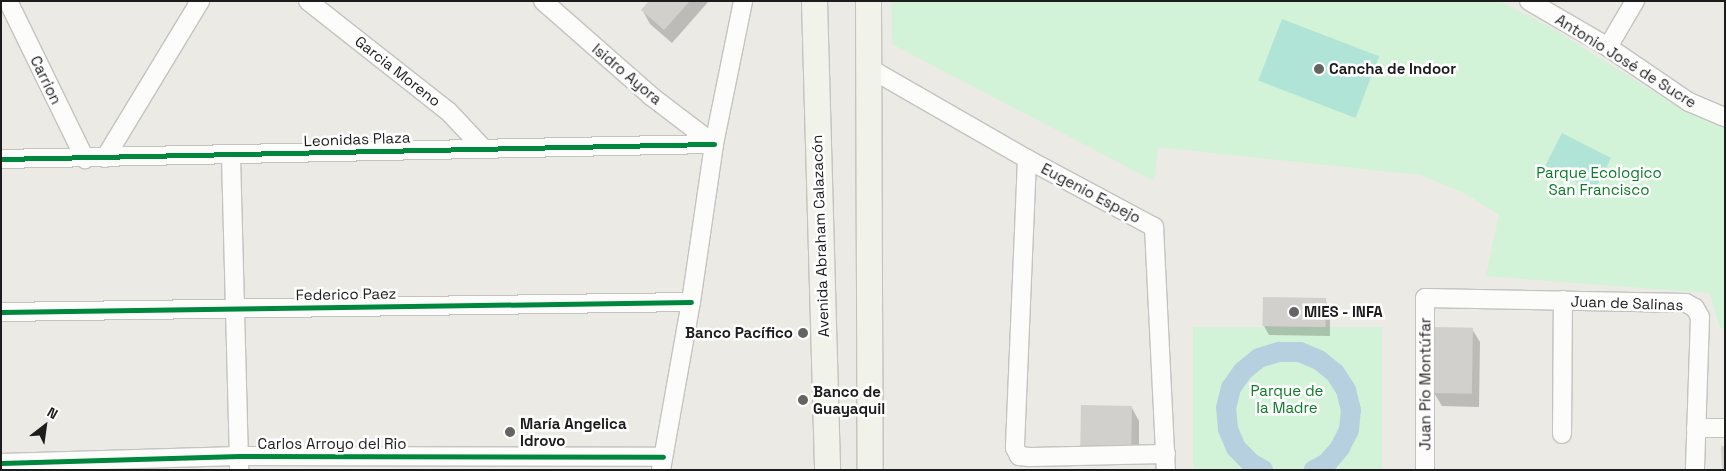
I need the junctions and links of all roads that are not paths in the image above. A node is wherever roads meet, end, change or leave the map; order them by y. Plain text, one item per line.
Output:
1 (8, 1) edge
2 (200, 1) edge
3 (308, 1) edge
4 (543, 1) edge
5 (742, 1) edge
6 (814, 1) edge
7 (868, 1) edge
8 (1529, 1) edge
9 (1635, 1) edge
10 (1608, 46) junction
11 (869, 68) junction
12 (1725, 117) edge
13 (714, 144) junction
14 (482, 147) junction
15 (231, 156) junction
16 (84, 158) junction
17 (105, 158) junction
18 (1, 159) edge
19 (1027, 159) junction
20 (1425, 298) joint
21 (1564, 300) junction
22 (691, 302) junction
23 (234, 308) junction
24 (1, 312) edge
25 (1696, 428) junction
26 (1725, 428) edge
27 (1562, 434) dead end
28 (1166, 462) edge
29 (1, 463) edge
30 (239, 463) edge
31 (662, 463) edge
32 (827, 470) edge
33 (870, 470) edge
34 (1424, 470) edge
35 (1696, 470) edge

1 - 16 street, Carrion
2 - 17 street
3 - 14 street, Garcia Moreno
4 - 13 street, Isidro Ayora
5 - 13 street
6 - 32 main road, Avenida Abraham Calazacón
7 - 11 main road
8 - 10 street, Antonio José de Sucre
9 - 10 street
10 - 12 street, Antonio José de Sucre
11 - 19 street, Eugenio Espejo
11 - 33 main road
13 - 14 street, Leonidas Plaza
13 - 22 street
14 - 15 street, Leonidas Plaza
15 - 17 street, Leonidas Plaza
15 - 23 street
16 - 17 street, Leonidas Plaza
16 - 18 street, Leonidas Plaza
19 - 28 street, Eugenio Espejo
19 - 28 street
20 - 21 street, Juan de Salinas
20 - 34 street, Juan Pío Montúfar
21 - 25 street, Juan de Salinas
21 - 27 street
22 - 23 street, Federico Paez
22 - 31 street
23 - 24 street, Federico Paez
23 - 30 street
25 - 26 street
25 - 35 street, Juan de Salinas
29 - 30 street, Carlos Arroyo del Rio
30 - 31 street, Carlos Arroyo del Rio

